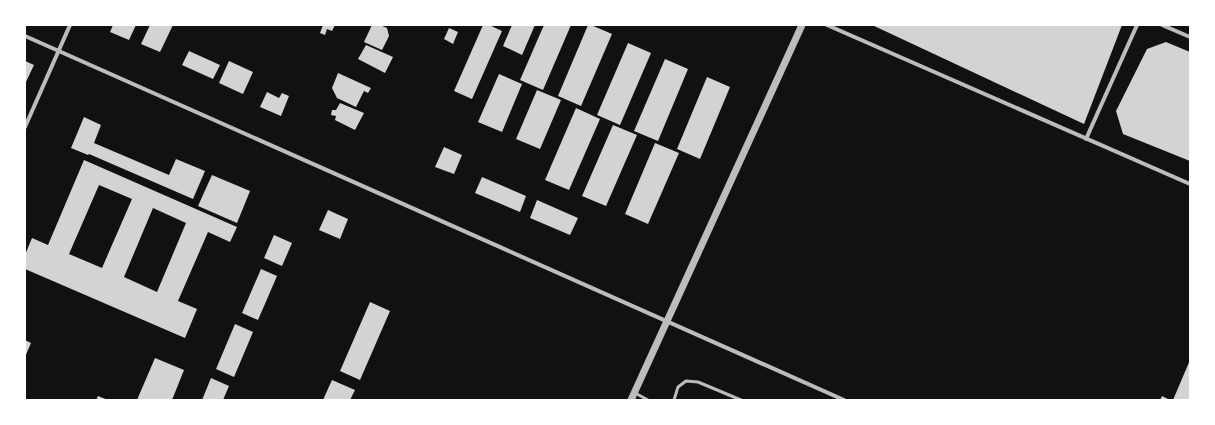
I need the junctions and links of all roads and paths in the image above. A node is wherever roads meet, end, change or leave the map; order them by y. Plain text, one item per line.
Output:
1 (70, 25) edge
2 (802, 25) edge
3 (827, 25) edge
4 (1138, 25) edge
5 (1162, 25) edge
6 (25, 36) edge
7 (1190, 37) edge
8 (58, 52) junction
9 (25, 127) edge
10 (1086, 139) junction
11 (1190, 184) edge
12 (668, 321) junction
13 (635, 393) junction
14 (631, 400) edge
15 (648, 400) edge
16 (674, 400) edge
17 (741, 400) edge
18 (843, 400) edge

1 - 8 street
2 - 12 street
3 - 10 street
4 - 10 street
5 - 7 street
6 - 8 street
8 - 9 street
8 - 12 street
10 - 11 street
12 - 13 street
12 - 18 street
13 - 14 street
13 - 15 lane
16 - 17 lane

